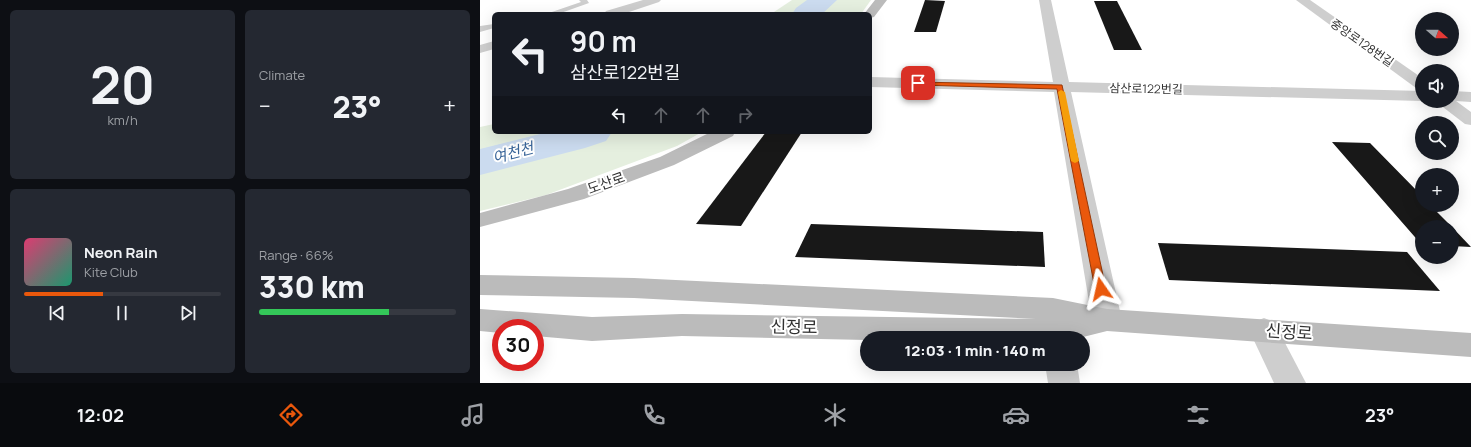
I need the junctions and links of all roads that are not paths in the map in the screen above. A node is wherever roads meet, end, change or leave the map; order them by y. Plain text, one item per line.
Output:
1 (583, 0) edge
2 (655, 0) edge
3 (881, 0) edge
4 (1045, 0) edge
5 (1302, 0) edge
6 (556, 12) edge
7 (616, 12) edge
8 (872, 12) edge
9 (492, 26) edge
10 (480, 29) edge
11 (492, 46) edge
12 (480, 49) edge
13 (1415, 80) edge
14 (872, 82) edge
15 (1060, 87) junction
16 (1415, 96) edge
17 (1459, 96) edge
18 (1471, 97) edge
19 (1454, 108) edge
20 (1471, 120) edge
21 (722, 134) edge
22 (480, 220) edge
23 (480, 285) edge
24 (480, 320) edge
25 (1107, 320) junction
26 (1056, 326) edge
27 (1264, 330) junction
28 (1471, 345) edge
29 (1062, 371) edge
30 (1064, 383) edge
31 (1290, 383) edge

1 - 6 lane
2 - 7 street
3 - 8 main road
4 - 15 street
5 - 13 street, 중앙로128번길
9 - 10 lane
11 - 12 street
14 - 15 street, 삼산로122번길
15 - 16 street, 삼산로122번길
15 - 25 street
17 - 18 street
19 - 20 street
21 - 22 main road, 도산로
23 - 26 main road, 신정로
24 - 26 main road, 신정로
25 - 26 main road, 신정로
25 - 27 main road, 신정로
27 - 28 main road, 신정로
27 - 31 street
29 - 30 street

